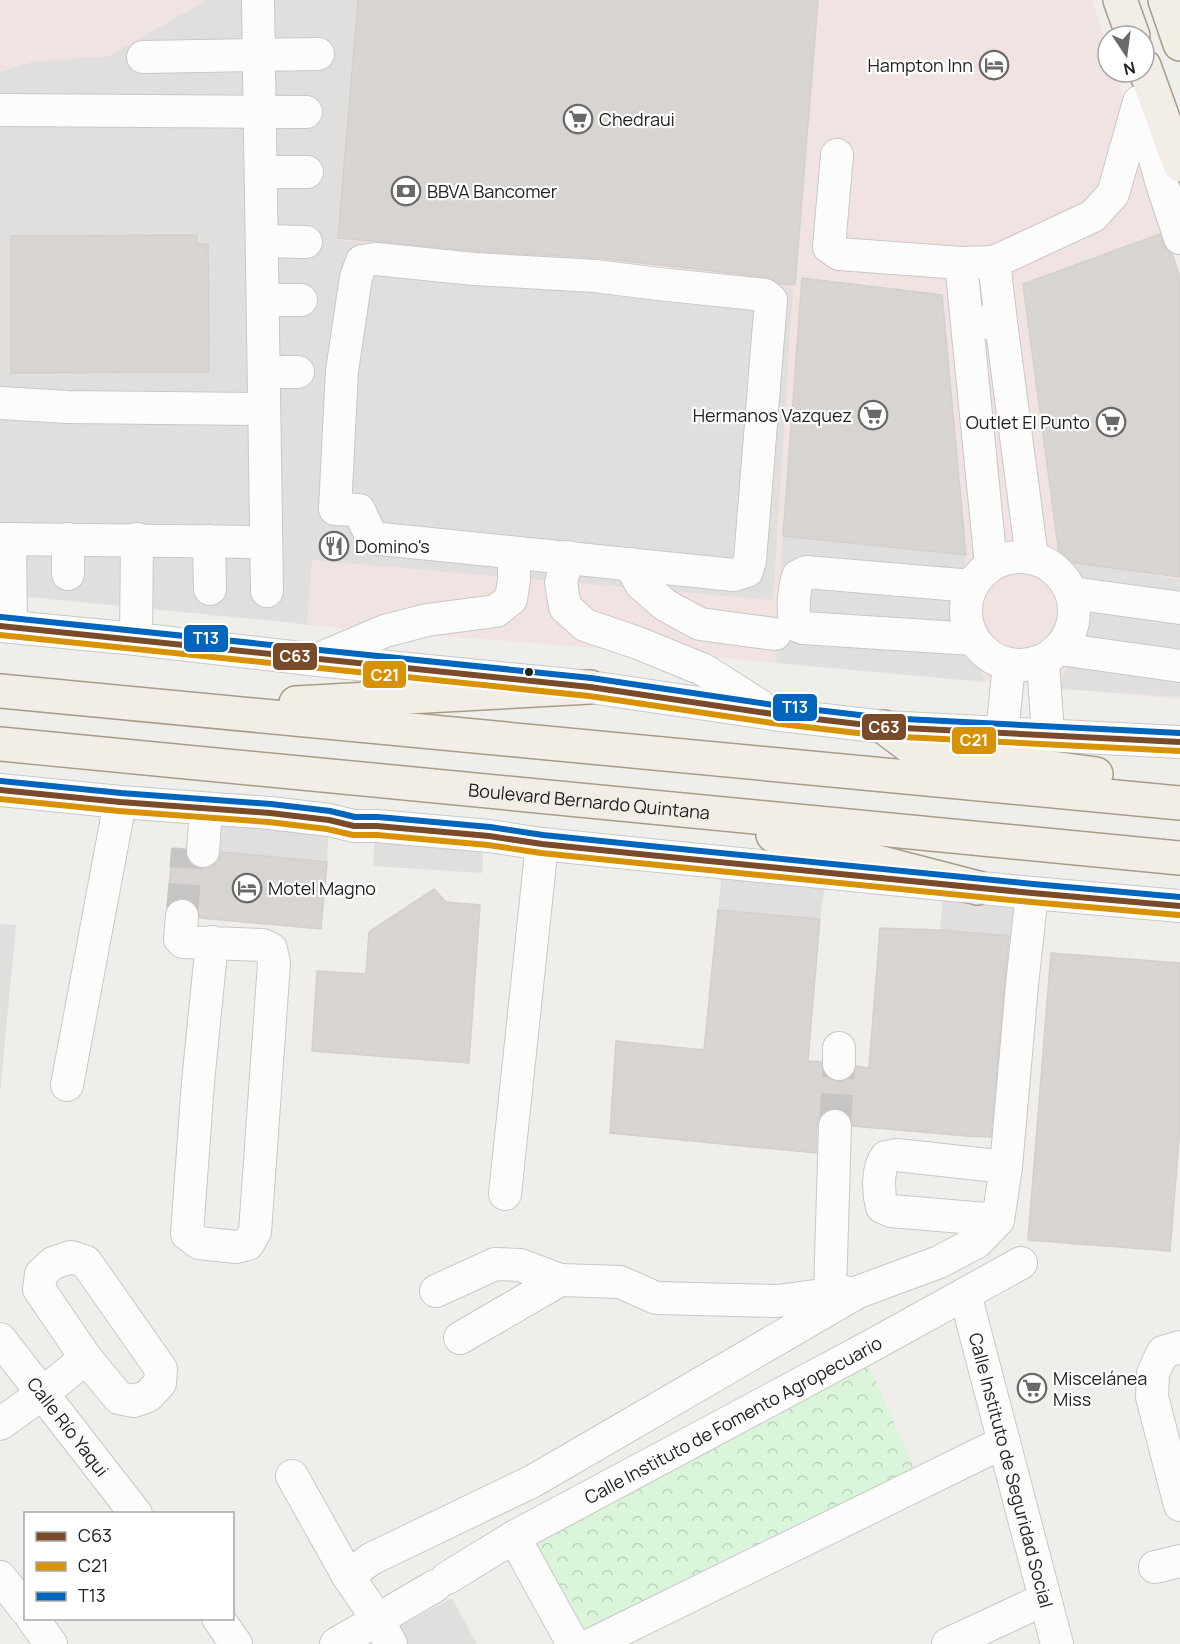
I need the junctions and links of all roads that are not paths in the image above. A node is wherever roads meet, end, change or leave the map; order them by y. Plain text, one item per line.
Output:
1 (258, 0) edge
2 (1113, 0) edge
3 (1120, 0) edge
4 (1165, 0) edge
5 (1119, 24) edge
6 (1129, 24) edge
7 (1180, 44) edge
8 (318, 54) dead end
9 (259, 55) junction
10 (143, 57) dead end
11 (1134, 84) edge
12 (1151, 84) edge
13 (1139, 102) junction
14 (0, 110) edge
15 (260, 112) junction
16 (306, 112) dead end
17 (837, 155) dead end
18 (1180, 165) edge
19 (261, 172) junction
20 (307, 172) dead end
21 (1180, 238) edge
22 (262, 241) junction
23 (306, 242) dead end
24 (994, 262) junction
25 (961, 263) junction
26 (263, 300) junction
27 (301, 300) dead end
28 (1002, 330) junction
29 (968, 334) junction
30 (264, 372) junction
31 (298, 372) dead end
32 (0, 403) edge
33 (264, 409) junction
34 (5, 539) edge
35 (68, 539) junction
36 (137, 539) junction
37 (209, 541) junction
38 (266, 542) junction
39 (514, 553) junction
40 (568, 557) junction
41 (1032, 558) junction
42 (630, 564) junction
43 (688, 571) junction
44 (68, 574) dead end
45 (982, 575) junction
46 (210, 589) dead end
47 (267, 591) dead end
48 (1072, 593) junction
49 (1180, 608) edge
50 (6, 626) edge
51 (136, 639) junction
52 (973, 639) junction
53 (1052, 655) junction
54 (318, 660) junction
55 (1009, 665) junction
56 (1180, 666) edge
57 (591, 687) junction
58 (0, 691) edge
59 (183, 709) junction
60 (773, 714) junction
61 (884, 727) junction
62 (1002, 733) junction
63 (1048, 734) junction
64 (1180, 742) edge
65 (0, 744) edge
66 (1180, 789) edge
67 (8, 795) edge
68 (120, 802) junction
69 (1180, 803) edge
70 (198, 808) junction
71 (673, 809) junction
72 (542, 844) junction
73 (195, 850) tunnel mouth
74 (1180, 858) edge
75 (978, 888) junction
76 (1032, 893) junction
77 (1180, 906) edge
78 (196, 930) joint
79 (67, 1085) dead end
80 (836, 1126) tunnel mouth
81 (1006, 1167) junction
82 (505, 1194) dead end
83 (998, 1220) junction
84 (1020, 1263) dead end
85 (560, 1280) junction
86 (436, 1291) dead end
87 (844, 1292) junction
88 (965, 1294) junction
89 (460, 1338) dead end
90 (0, 1339) edge
91 (1180, 1347) edge
92 (86, 1358) dead end
93 (42, 1394) junction
94 (0, 1424) edge
95 (1004, 1442) junction
96 (292, 1476) dead end
97 (1180, 1504) edge
98 (134, 1512) edge
99 (514, 1537) junction
100 (348, 1576) junction
101 (0, 1577) edge
102 (1045, 1599) junction
103 (24, 1607) edge
104 (33, 1620) edge
105 (219, 1620) edge
106 (385, 1632) edge
107 (51, 1644) edge
108 (236, 1644) edge
109 (336, 1644) edge
110 (573, 1644) edge
111 (592, 1644) edge
112 (948, 1644) edge
113 (1057, 1644) edge

1 - 9 street
2 - 5 street
3 - 6 main road
4 - 7 main road
8 - 9 street
9 - 10 street
9 - 15 street
11 - 13 street
12 - 18 main road
13 - 21 street
13 - 24 street
14 - 15 street
15 - 16 street
15 - 19 street
17 - 25 street
19 - 20 street
19 - 22 street
22 - 23 street
22 - 26 street
24 - 25 street
24 - 28 street
25 - 29 street
26 - 27 street
26 - 30 street
28 - 29 street
28 - 41 street
29 - 45 street
30 - 31 street
30 - 33 street
32 - 33 street
33 - 38 street
34 - 35 street
34 - 50 street
35 - 36 street
35 - 44 street
36 - 37 street
36 - 51 street
37 - 38 street
37 - 46 street
38 - 47 street
39 - 40 street
39 - 43 street
39 - 54 street
40 - 42 street
40 - 60 street
41 - 45 street
41 - 48 street
42 - 43 street
42 - 43 street
45 - 52 street
45 - 52 street
48 - 49 street
48 - 53 street
50 - 51 street
51 - 54 street
52 - 55 street
53 - 55 street
53 - 56 street
53 - 63 street
54 - 57 street
55 - 62 street
57 - 59 main road
57 - 60 street
58 - 59 main road
59 - 69 main road
60 - 61 street
61 - 62 street
61 - 66 main road
62 - 63 street
63 - 64 street
65 - 71 main road, Boulevard Bernardo Quintana
67 - 68 street
68 - 70 street
68 - 79 street
70 - 72 street
70 - 73 street
71 - 74 main road, Boulevard Bernardo Quintana
71 - 75 main road
72 - 75 street
72 - 82 street
75 - 76 street
76 - 77 street
76 - 81 street
78 - 78 street
80 - 87 street
81 - 83 street
81 - 83 street
83 - 87 street
84 - 88 street, Calle Instituto de Fomento Agropecuario
85 - 86 street
85 - 87 street
85 - 89 street
87 - 100 street
88 - 95 street, Calle Instituto de Seguridad Social
88 - 99 street, Calle Instituto de Fomento Agropecuario
90 - 93 street, Calle Río Yaqui
91 - 97 street
92 - 93 street
93 - 94 street
93 - 98 street, Calle Río Yaqui
95 - 102 street, Calle Instituto de Seguridad Social
95 - 111 street
96 - 100 street
99 - 106 street, Calle Instituto de Fomento Agropecuario
99 - 110 street
100 - 106 street
101 - 103 street
102 - 112 street
102 - 113 street, Calle Instituto de Seguridad Social
104 - 107 street
105 - 108 street
106 - 109 street, Calle Instituto de Fomento Agropecuario

